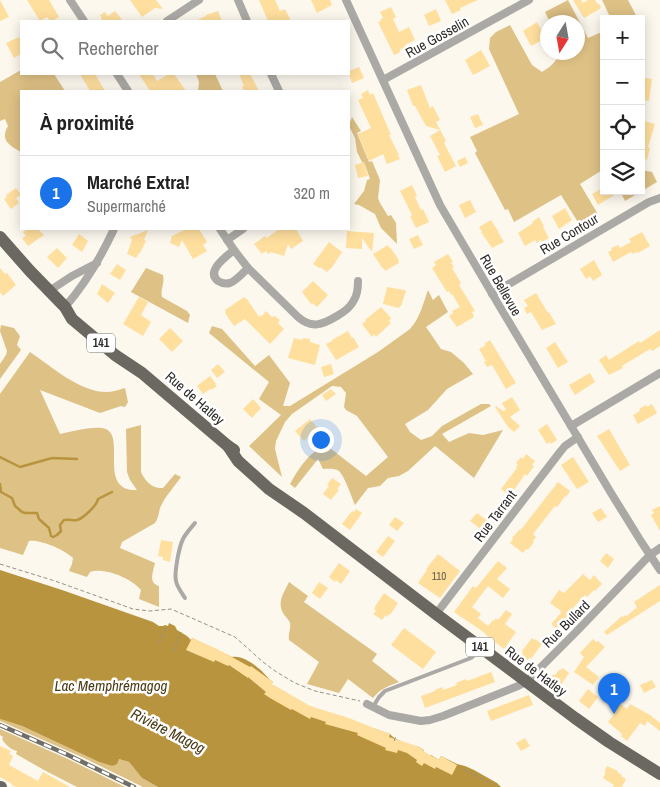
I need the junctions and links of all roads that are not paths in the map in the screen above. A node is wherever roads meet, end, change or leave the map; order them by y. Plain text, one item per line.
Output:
1 (70, 0) edge
2 (198, 0) edge
3 (238, 0) edge
4 (346, 0) edge
5 (529, 0) edge
6 (83, 20) edge
7 (168, 20) edge
8 (247, 20) edge
9 (118, 75) edge
10 (271, 75) edge
11 (383, 80) junction
12 (127, 90) edge
13 (278, 90) edge
14 (660, 198) edge
15 (114, 230) edge
16 (221, 230) edge
17 (242, 230) edge
18 (0, 237) edge
19 (227, 240) junction
20 (234, 250) junction
21 (97, 263) junction
22 (248, 268) junction
23 (358, 280) dead end
24 (49, 291) junction
25 (492, 294) junction
26 (65, 307) junction
27 (660, 373) edge
28 (571, 426) junction
29 (578, 437) junction
30 (195, 523) dead end
31 (660, 548) edge
32 (650, 555) junction
33 (660, 570) edge
34 (185, 598) dead end
35 (436, 614) junction
36 (482, 649) junction
37 (526, 682) junction
38 (370, 705) joint
39 (660, 774) edge

1 - 6 street
2 - 7 street
3 - 8 street
4 - 11 street, Rue Bellevue
5 - 11 street, Rue Gosselin
9 - 12 street
10 - 13 street
11 - 25 street, Rue Bellevue
14 - 25 street, Rue Contour
15 - 21 street
16 - 19 street
17 - 19 street
18 - 24 main road, Rue de Hatley / 141
19 - 20 street
20 - 22 street
20 - 22 street
21 - 24 street
21 - 26 street
22 - 23 street
24 - 26 main road, Rue de Hatley / 141
25 - 28 street, Rue Bellevue
26 - 35 main road, Rue de Hatley / 141
27 - 28 street
28 - 29 street, Rue Bellevue
29 - 32 street, Rue Bellevue
29 - 35 street, Rue Tarrant
30 - 34 lane
31 - 32 street, Rue Bullard
32 - 33 street, Rue Bellevue
32 - 37 street, Rue Bullard
35 - 36 main road, Rue de Hatley / 141
36 - 37 main road, Rue de Hatley / 141
36 - 38 lane
37 - 38 street, Rue Bullard
37 - 39 main road, Rue de Hatley / 141

